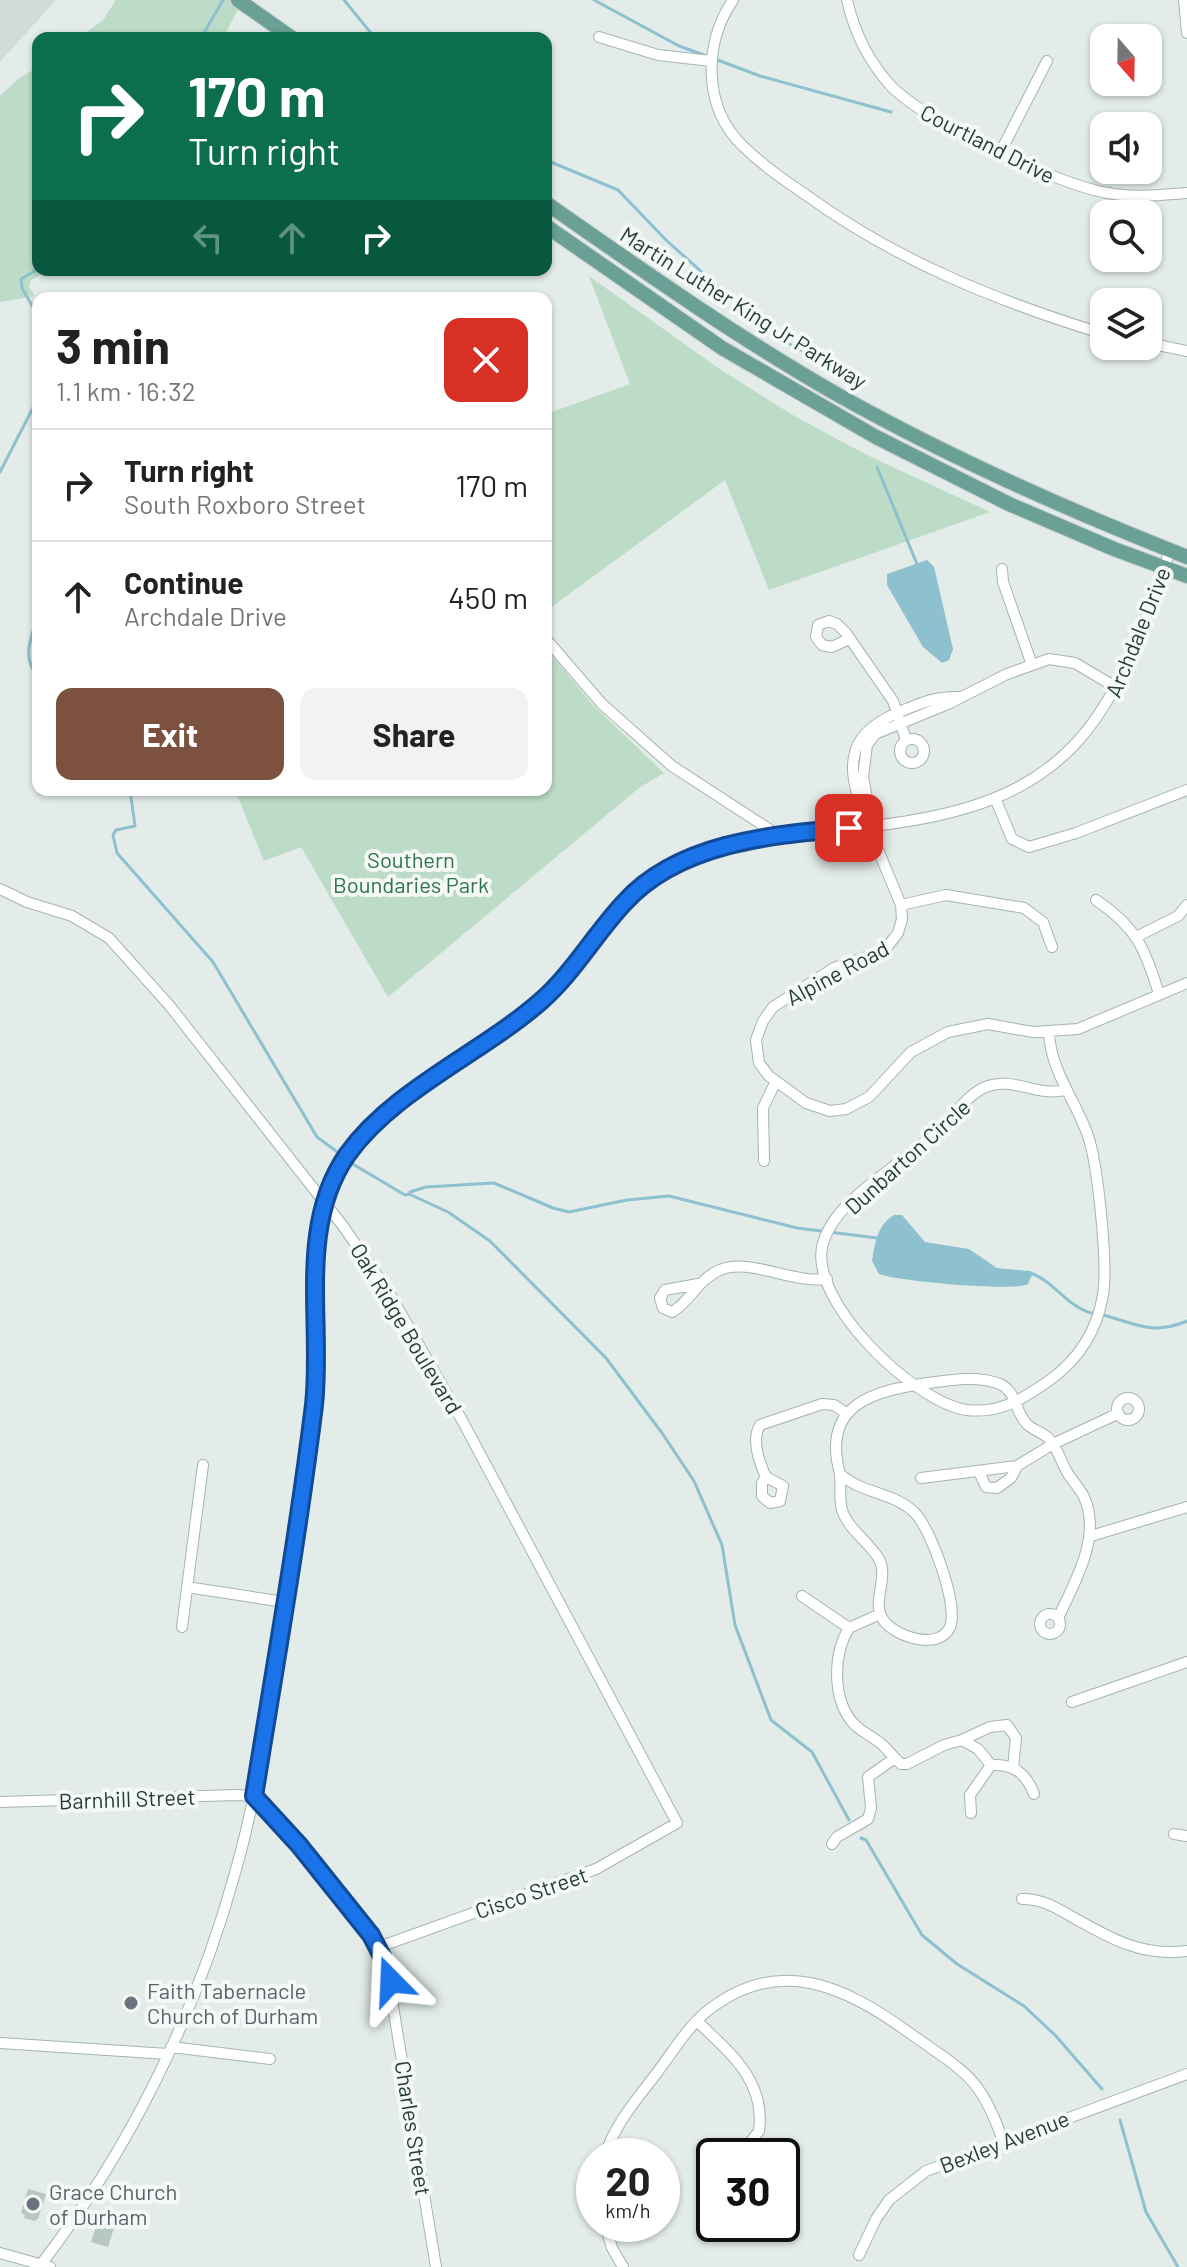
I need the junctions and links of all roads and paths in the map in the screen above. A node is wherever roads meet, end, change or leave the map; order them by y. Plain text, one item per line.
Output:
1 (238, 0) edge
2 (733, 0) edge
3 (847, 0) edge
4 (1184, 0) edge
5 (283, 32) edge
6 (1187, 33) edge
7 (599, 37) dead end
8 (711, 61) junction
9 (1047, 61) dead end
10 (1001, 151) junction
11 (1187, 193) edge
12 (552, 207) edge
13 (552, 230) edge
14 (1090, 330) edge
15 (1162, 346) edge
16 (1187, 351) edge
17 (1170, 550) junction
18 (1187, 557) edge
19 (1002, 569) dead end
20 (1164, 569) junction
21 (1187, 576) edge
22 (849, 639) dead end
23 (552, 646) edge
24 (1032, 665) junction
25 (1117, 688) junction
26 (899, 717) junction
27 (906, 740) dead end
28 (1187, 790) edge
29 (995, 798) junction
30 (871, 826) junction
31 (778, 835) junction
32 (0, 889) edge
33 (1096, 900) dead end
34 (901, 905) junction
35 (1187, 905) edge
36 (1182, 918) edge
37 (1138, 936) junction
38 (1052, 947) dead end
39 (1187, 983) edge
40 (1159, 994) junction
41 (1049, 1033) junction
42 (776, 1081) junction
43 (1065, 1090) junction
44 (764, 1161) dead end
45 (325, 1202) junction
46 (827, 1279) junction
47 (698, 1284) dead end
48 (917, 1385) junction
49 (1015, 1403) junction
50 (846, 1413) junction
51 (1117, 1414) dead end
52 (1053, 1444) junction
53 (203, 1465) dead end
54 (1017, 1466) junction
55 (979, 1472) junction
56 (840, 1474) junction
57 (766, 1477) dead end
58 (921, 1478) dead end
59 (1187, 1507) edge
60 (1091, 1536) junction
61 (187, 1587) junction
62 (802, 1596) dead end
63 (284, 1602) junction
64 (880, 1614) junction
65 (1058, 1618) dead end
66 (182, 1627) dead end
67 (849, 1628) junction
68 (1187, 1662) edge
69 (1072, 1702) dead end
70 (962, 1740) junction
71 (895, 1758) junction
72 (991, 1765) junction
73 (1013, 1768) junction
74 (1034, 1794) dead end
75 (254, 1796) junction
76 (0, 1802) edge
77 (971, 1813) dead end
78 (677, 1823) joint
79 (1174, 1834) dead end
80 (1187, 1836) edge
81 (832, 1844) dead end
82 (1022, 1899) dead end
83 (379, 1947) junction
84 (1187, 1951) edge
85 (697, 2021) junction
86 (0, 2043) edge
87 (170, 2051) junction
88 (270, 2059) dead end
89 (1187, 2074) edge
90 (614, 2138) edge
91 (754, 2138) edge
92 (1003, 2141) junction
93 (610, 2242) edge
94 (0, 2253) edge
95 (859, 2255) dead end
96 (44, 2266) edge
97 (436, 2267) edge
98 (623, 2267) edge

1 - 5 main road
2 - 8 street
3 - 10 street, Courtland Drive
4 - 6 street
7 - 8 street
8 - 14 street
9 - 10 street
10 - 11 street, Courtland Drive
12 - 17 main road, Martin Luther King Jr Parkway
13 - 20 main road, Martin Luther King Jr Parkway
15 - 16 street
17 - 18 main road, Martin Luther King Jr Parkway
17 - 20 street, Archdale Drive
19 - 24 street
20 - 21 main road, Martin Luther King Jr Parkway
20 - 25 street, Archdale Drive
22 - 26 street
23 - 31 street
24 - 25 street
24 - 26 street
25 - 29 street, Archdale Drive
26 - 27 street
26 - 30 street
28 - 29 street
29 - 30 street, Archdale Drive
30 - 31 street, Archdale Drive
30 - 34 street
31 - 45 street, Archdale Drive
32 - 45 street, Oak Ridge Boulevard
33 - 37 street
34 - 38 street
34 - 42 street, Alpine Road
35 - 36 street
36 - 37 street
37 - 40 street
39 - 40 street, Alpine Road
40 - 41 street, Alpine Road
41 - 42 street, Alpine Road
41 - 43 street, Dunbarton Circle
42 - 44 street
43 - 46 street, Dunbarton Circle
43 - 49 street, Dunbarton Circle
45 - 63 street, Archdale Drive
45 - 78 street, Oak Ridge Boulevard
46 - 47 street
46 - 48 street, Dunbarton Circle
48 - 49 street, Dunbarton Circle
48 - 49 street
48 - 50 street
49 - 52 street
50 - 56 street
50 - 57 street
51 - 52 street
52 - 54 street
52 - 60 street
53 - 61 street
54 - 55 street
54 - 55 street
55 - 58 street
56 - 64 street
56 - 64 street
59 - 60 street
60 - 65 street
61 - 63 street
61 - 66 street
62 - 67 street
63 - 75 street, Archdale Drive
64 - 67 street
67 - 71 street
68 - 69 street
70 - 71 street
70 - 72 street
70 - 73 street
71 - 81 street
72 - 73 street
72 - 77 street
73 - 74 street
75 - 76 street, Barnhill Street
75 - 83 street, Charles Street
75 - 87 street, Archdale Drive
78 - 83 street, Cisco Street
79 - 80 street
82 - 84 street
83 - 97 street, Charles Street
85 - 90 street
85 - 91 street
85 - 92 street
86 - 87 street
87 - 88 street
87 - 96 street, Archdale Drive
89 - 92 street, Bexley Avenue
92 - 95 street, Bexley Avenue
93 - 98 street
94 - 96 street

